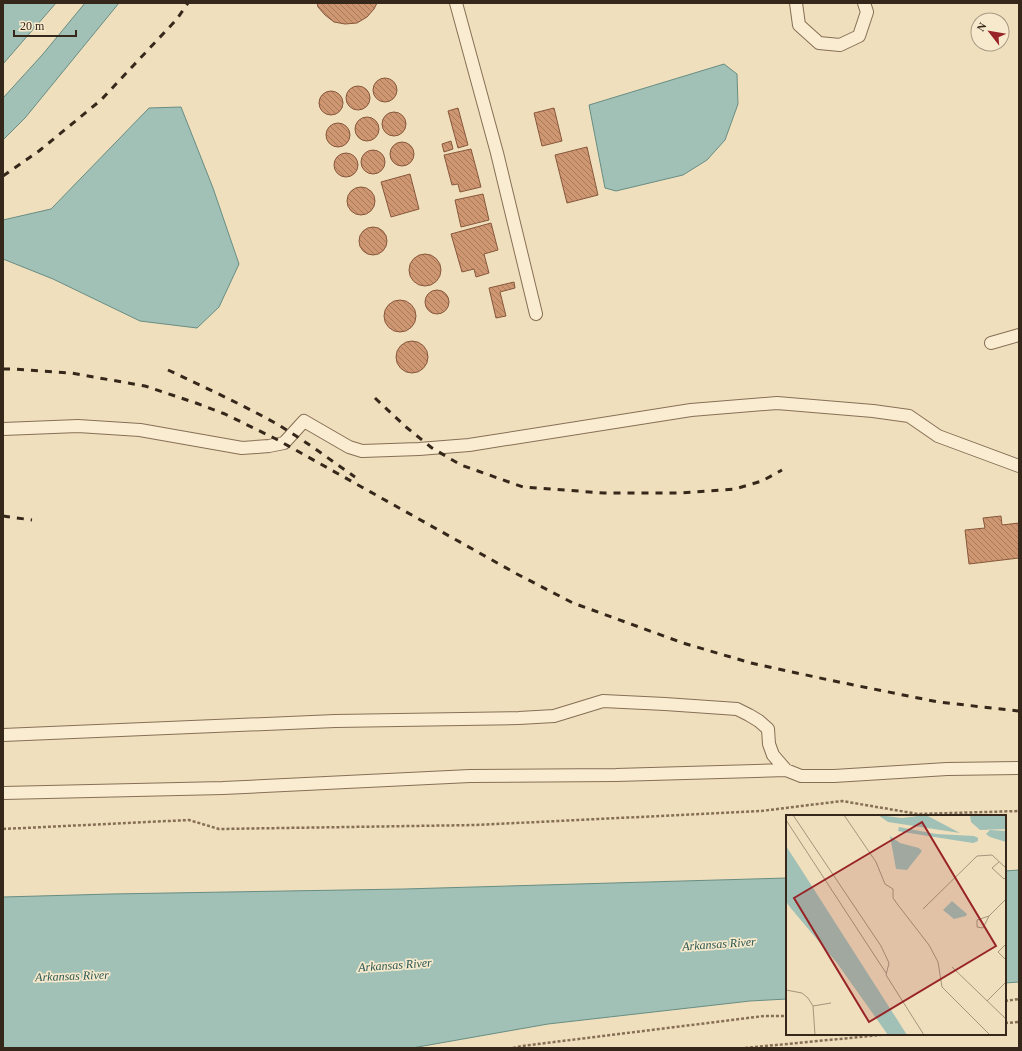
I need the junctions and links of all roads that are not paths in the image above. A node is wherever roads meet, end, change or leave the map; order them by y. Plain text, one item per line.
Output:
1 (456, 3) edge
2 (796, 3) edge
3 (864, 3) edge
4 (536, 314) dead end
5 (1019, 335) edge
6 (991, 343) dead end
7 (3, 429) edge
8 (1019, 466) edge
9 (3, 735) edge
10 (1019, 768) edge
11 (786, 770) junction
12 (3, 793) edge

1 - 4 lane
2 - 3 lane
5 - 6 lane
7 - 8 lane
9 - 11 lane
10 - 11 lane
11 - 12 lane

